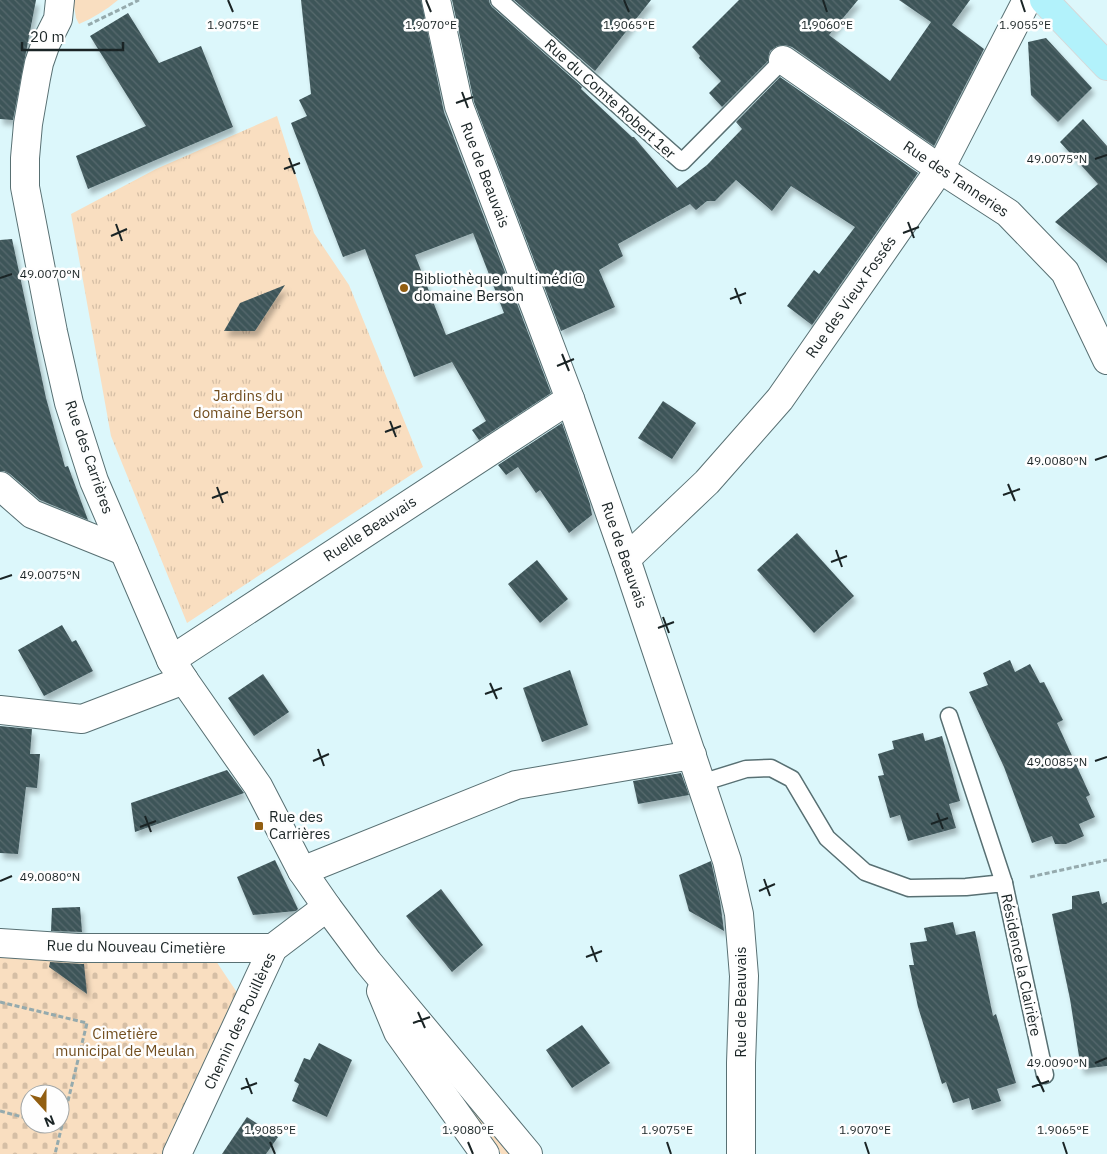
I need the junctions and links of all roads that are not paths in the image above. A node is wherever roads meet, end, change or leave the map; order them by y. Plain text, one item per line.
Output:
1 (60, 0) edge
2 (436, 0) edge
3 (499, 0) edge
4 (1028, 0) edge
5 (1044, 0) edge
6 (782, 60) joint
7 (1107, 66) edge
8 (940, 168) junction
9 (1107, 360) edge
10 (570, 399) junction
11 (0, 486) edge
12 (124, 551) junction
13 (626, 559) junction
14 (177, 670) junction
15 (0, 710) edge
16 (949, 716) dead end
17 (692, 755) junction
18 (701, 783) junction
19 (302, 871) junction
20 (1004, 883) junction
21 (327, 908) junction
22 (0, 943) edge
23 (273, 948) junction
24 (368, 962) junction
25 (1046, 1075) dead end
26 (177, 1154) edge
27 (485, 1154) edge
28 (528, 1154) edge
29 (741, 1154) edge

1 - 12 street, Rue des Carrières
2 - 10 street, Rue de Beauvais
3 - 6 lane, Rue du Comte Robert 1er
4 - 8 street, Rue des Vieux Fossés
5 - 7 main road
6 - 8 street, Rue des Tanneries
8 - 9 street, Rue des Tanneries
8 - 13 street, Rue des Vieux Fossés
10 - 13 street, Rue de Beauvais
10 - 14 street, Ruelle Beauvais
11 - 12 street
12 - 14 street, Rue des Carrières
13 - 17 street, Rue de Beauvais
14 - 15 street, Ruelle Beauvais
14 - 19 street, Rue des Carrières
16 - 20 lane, Résidence la Clairière
17 - 18 street, Rue de Beauvais
17 - 19 street
18 - 20 lane, Résidence la Clairière
18 - 29 street, Rue de Beauvais
19 - 21 street, Rue des Carrières
20 - 25 lane, Résidence la Clairière
21 - 23 street, Chemin des Pouillères
21 - 24 street, Rue des Carrières
22 - 23 street, Rue du Nouveau Cimetière
23 - 26 street, Chemin des Pouillères
24 - 27 street
24 - 28 street, Rue des Carrières

